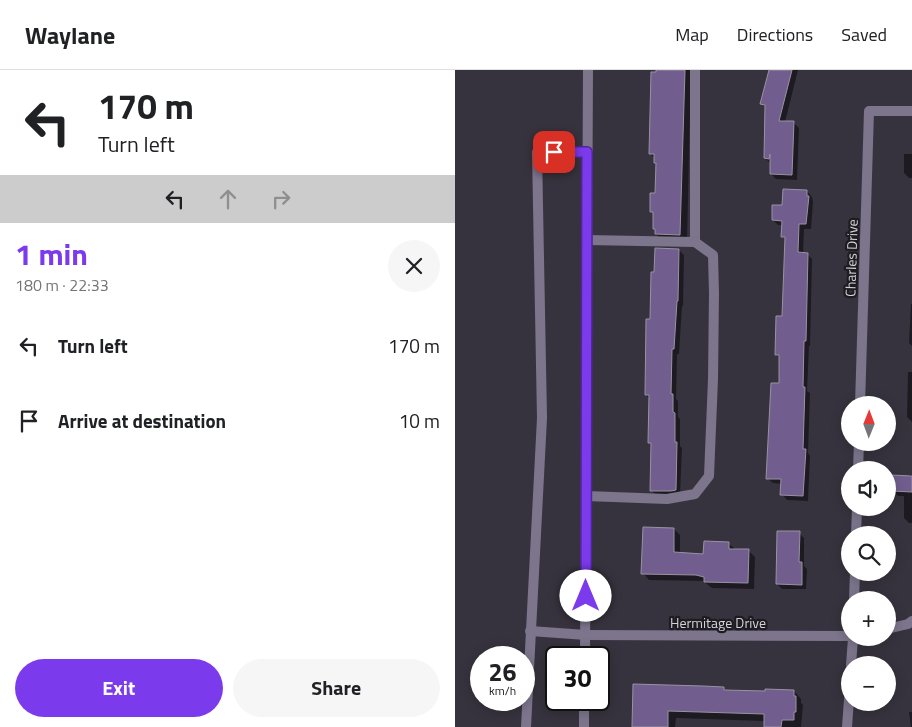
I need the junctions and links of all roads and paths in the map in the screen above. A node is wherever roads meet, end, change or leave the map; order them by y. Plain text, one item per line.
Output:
1 (588, 70) edge
2 (695, 70) edge
3 (912, 111) edge
4 (587, 152) junction
5 (587, 240) junction
6 (695, 242) junction
7 (860, 396) edge
8 (586, 496) junction
9 (912, 621) edge
10 (896, 626) edge
11 (530, 631) junction
12 (586, 635) junction
13 (841, 637) edge
14 (586, 646) edge
15 (584, 711) edge
16 (848, 711) edge
17 (526, 727) edge
18 (584, 727) edge
19 (847, 727) edge

1 - 4 street
2 - 6 street
3 - 7 street, Charles Drive
4 - 5 street
4 - 11 street
5 - 6 street
5 - 8 street
6 - 8 street
8 - 12 street
9 - 10 street
11 - 12 street, Hermitage Drive
11 - 17 street
12 - 13 street, Hermitage Drive
12 - 14 street
15 - 18 street
16 - 19 street

